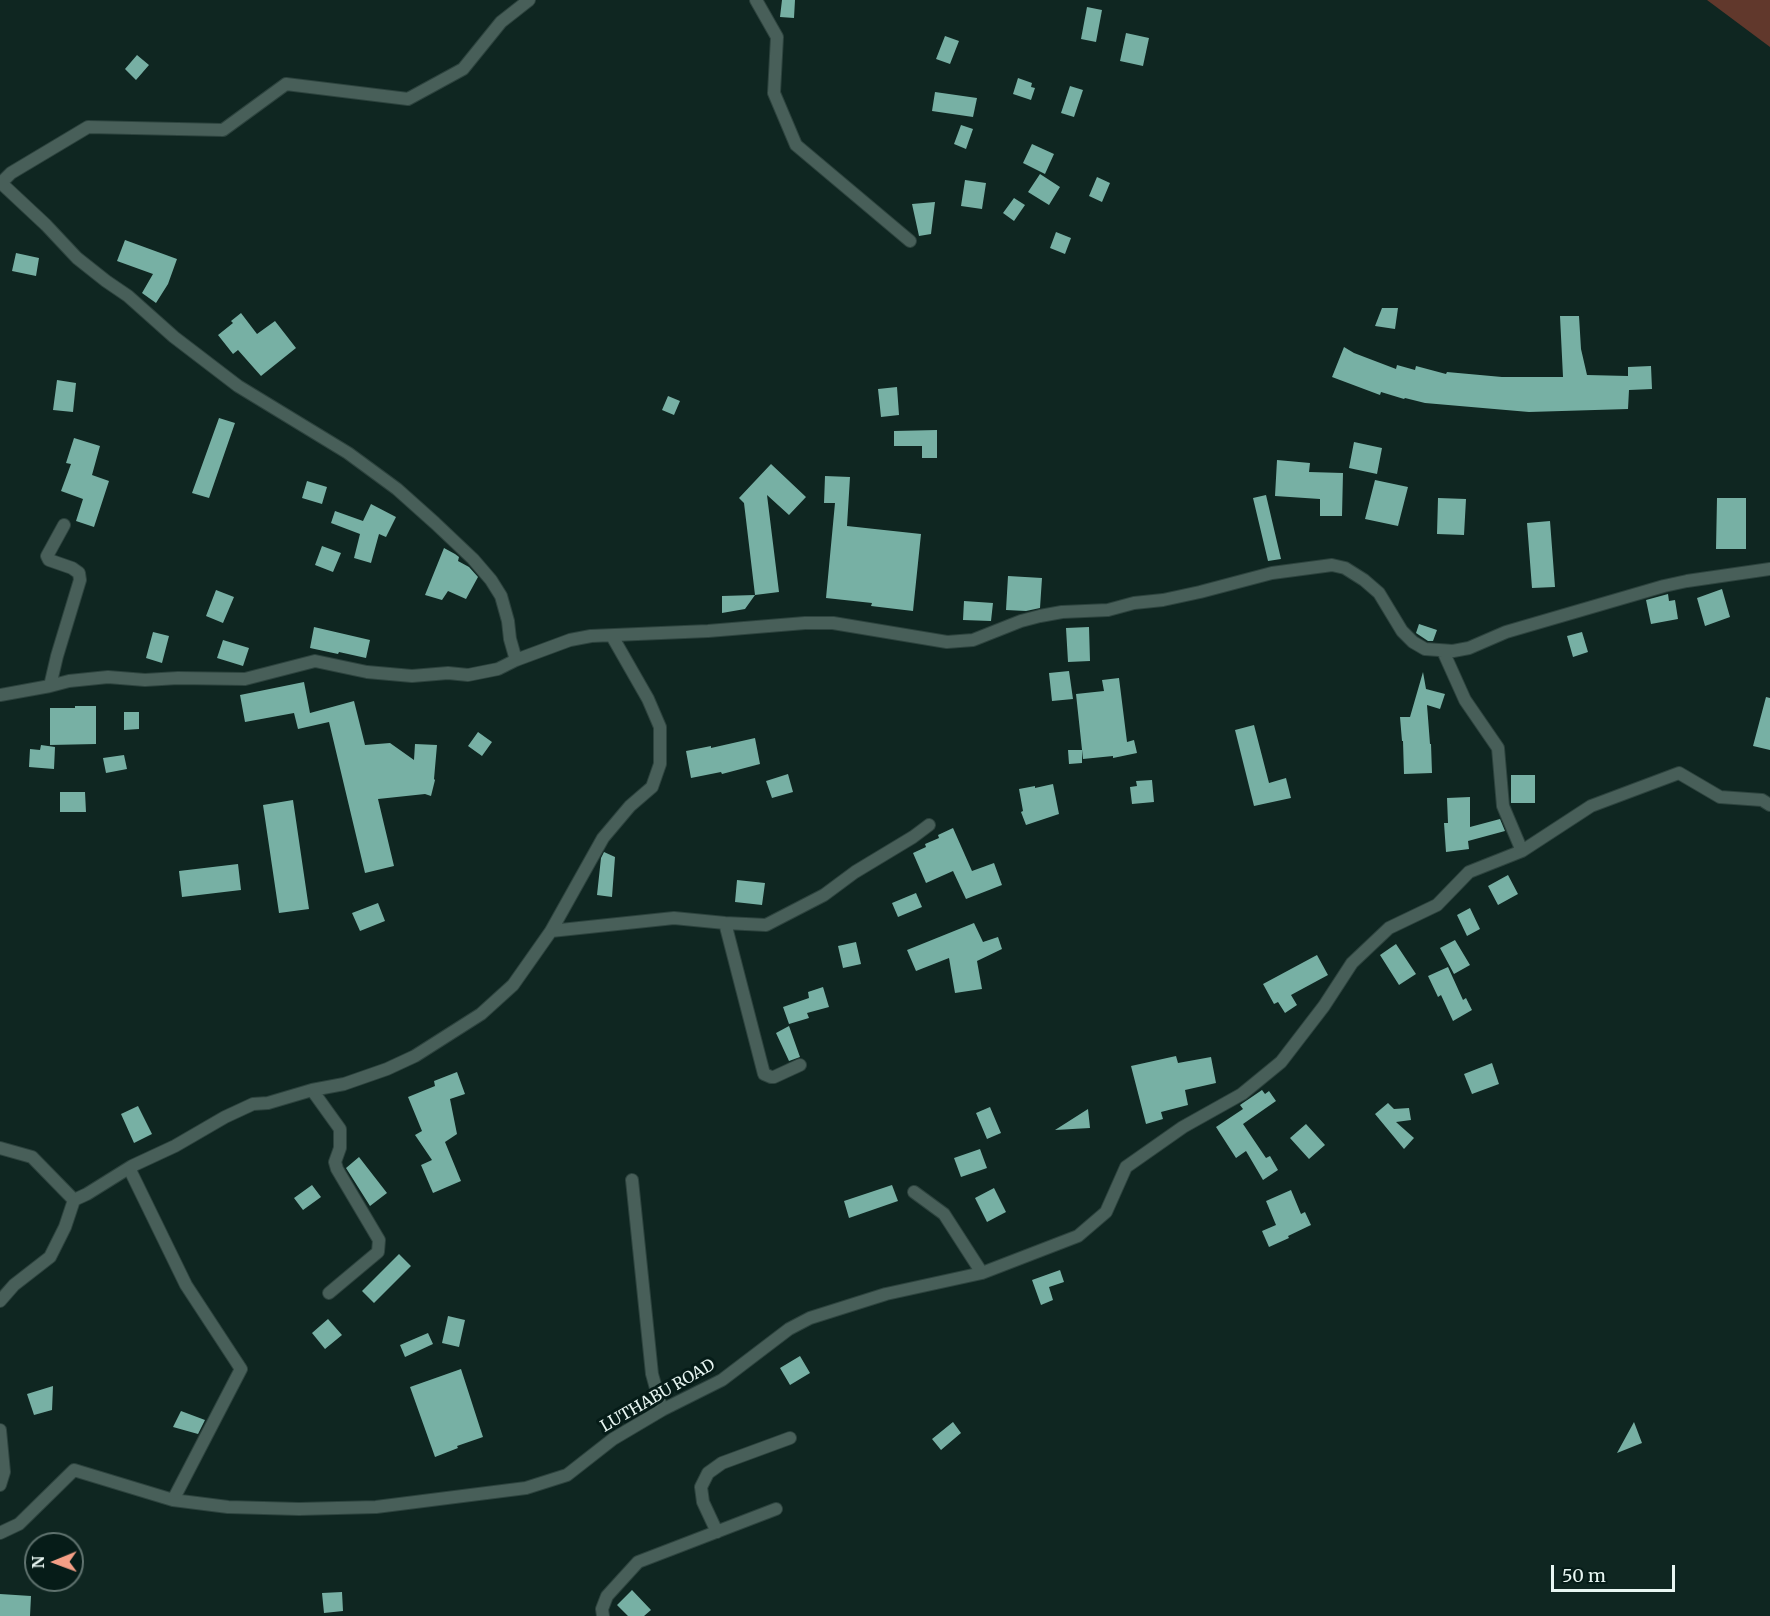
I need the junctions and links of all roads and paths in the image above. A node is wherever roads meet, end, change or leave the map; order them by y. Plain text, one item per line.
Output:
1 (529, 0) edge
2 (756, 0) edge
3 (1, 182) edge
4 (910, 241) dead end
5 (64, 525) dead end
6 (1770, 569) edge
7 (612, 636) junction
8 (1443, 651) junction
9 (516, 660) junction
10 (50, 686) junction
11 (0, 695) edge
12 (1770, 805) edge
13 (929, 825) dead end
14 (1522, 851) junction
15 (725, 923) junction
16 (551, 931) junction
17 (800, 1065) dead end
18 (312, 1090) junction
19 (0, 1148) edge
20 (129, 1168) junction
21 (632, 1180) dead end
22 (914, 1192) dead end
23 (74, 1200) junction
24 (981, 1273) junction
25 (329, 1293) dead end
26 (0, 1301) edge
27 (662, 1410) junction
28 (0, 1430) edge
29 (790, 1438) dead end
30 (0, 1485) edge
31 (173, 1500) junction
32 (776, 1509) dead end
33 (717, 1532) junction
34 (0, 1533) edge
35 (603, 1616) edge

1 - 3 street
2 - 4 street
3 - 9 street
5 - 10 street
6 - 8 street
7 - 8 street
7 - 9 street
7 - 16 street
8 - 14 street
9 - 10 street
10 - 11 street
12 - 14 street
13 - 15 street
14 - 24 street, LUTHABU ROAD
15 - 16 street
15 - 17 street
16 - 18 street
18 - 20 street
18 - 25 street
19 - 23 street
20 - 23 street
20 - 31 street
21 - 27 street
22 - 24 street
23 - 26 street
24 - 27 street, LUTHABU ROAD
27 - 31 street, LUTHABU ROAD
28 - 30 street
29 - 33 street
31 - 34 street, LUTHABU ROAD
32 - 33 street
33 - 35 street

